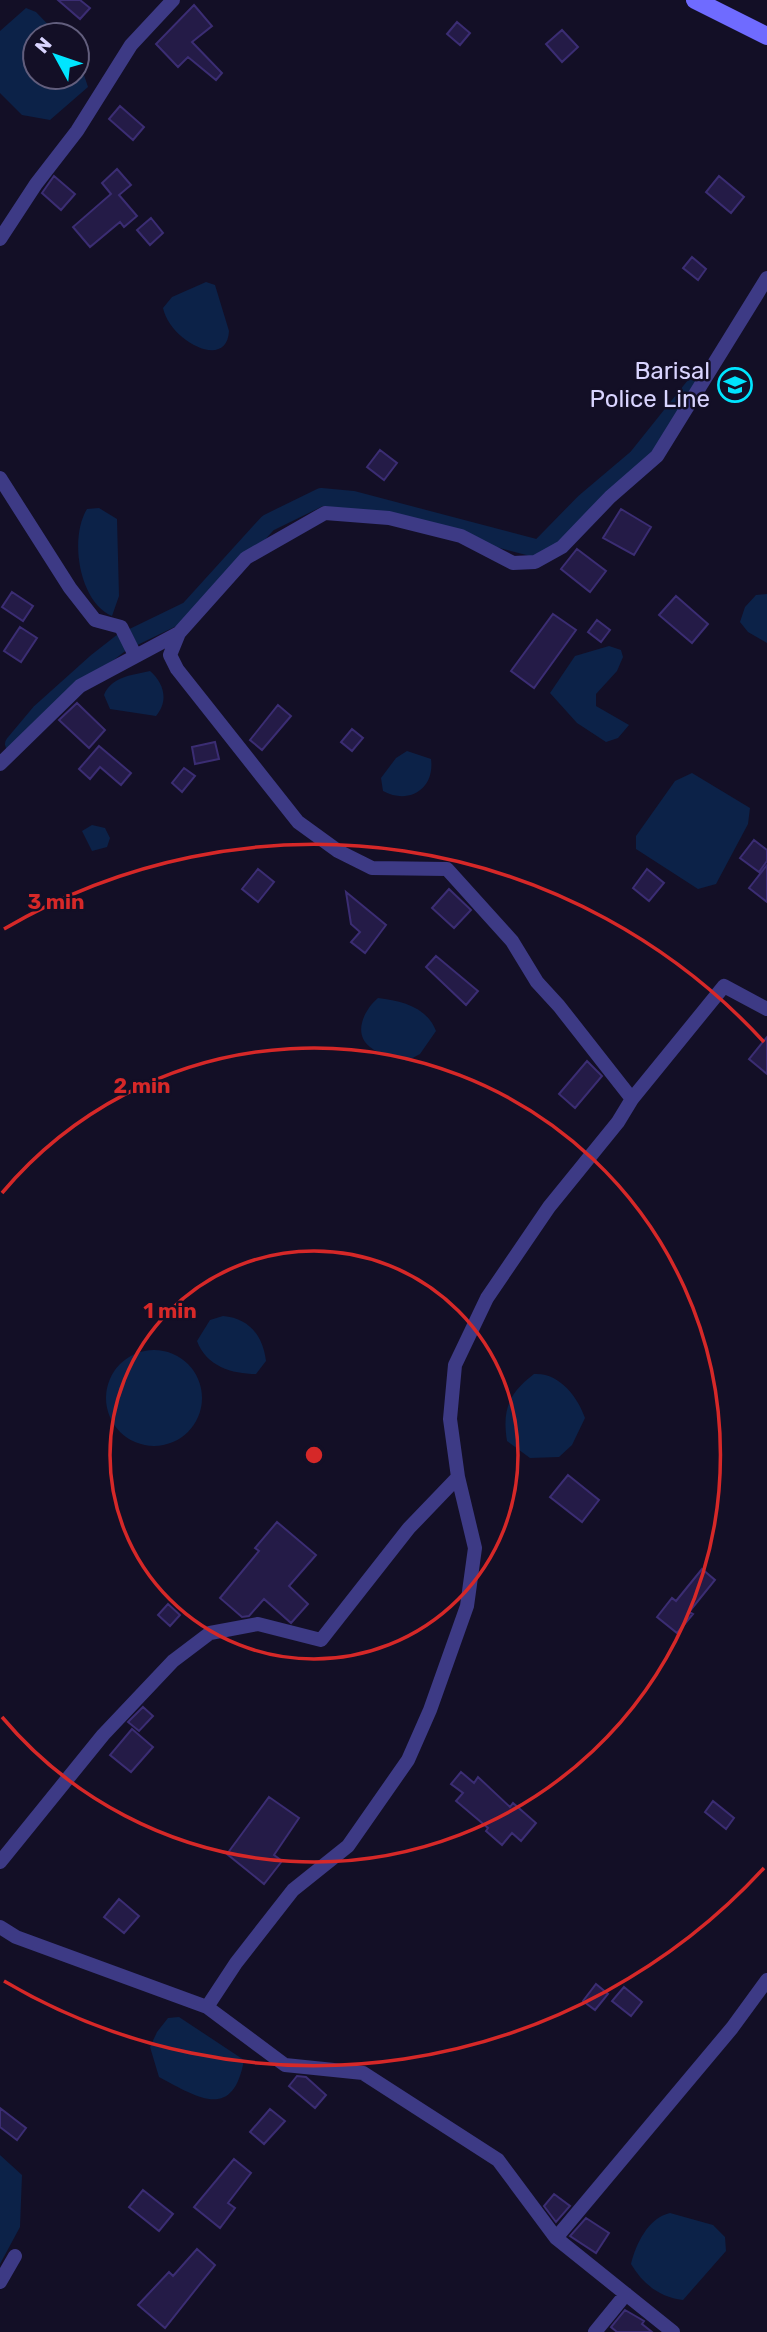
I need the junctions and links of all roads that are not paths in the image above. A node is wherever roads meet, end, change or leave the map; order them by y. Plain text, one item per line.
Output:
1 (173, 0) edge
2 (695, 0) edge
3 (767, 36) edge
4 (0, 239) edge
5 (767, 278) edge
6 (0, 478) edge
7 (179, 632) junction
8 (135, 655) junction
9 (0, 764) edge
10 (767, 1009) edge
11 (632, 1099) junction
12 (458, 1477) junction
13 (0, 1862) edge
14 (0, 1927) edge
15 (767, 1980) edge
16 (206, 2007) junction
17 (556, 2238) junction
18 (15, 2256) dead end
19 (0, 2282) edge
20 (625, 2294) junction
21 (595, 2332) edge
22 (673, 2332) edge

1 - 4 street
2 - 3 street
5 - 7 street
6 - 8 street
7 - 8 street
7 - 11 street
8 - 9 street
10 - 11 street
11 - 12 street
12 - 13 street
12 - 16 street
14 - 16 street
15 - 17 street
16 - 17 street
17 - 20 street
18 - 19 street
20 - 21 street
20 - 22 street

